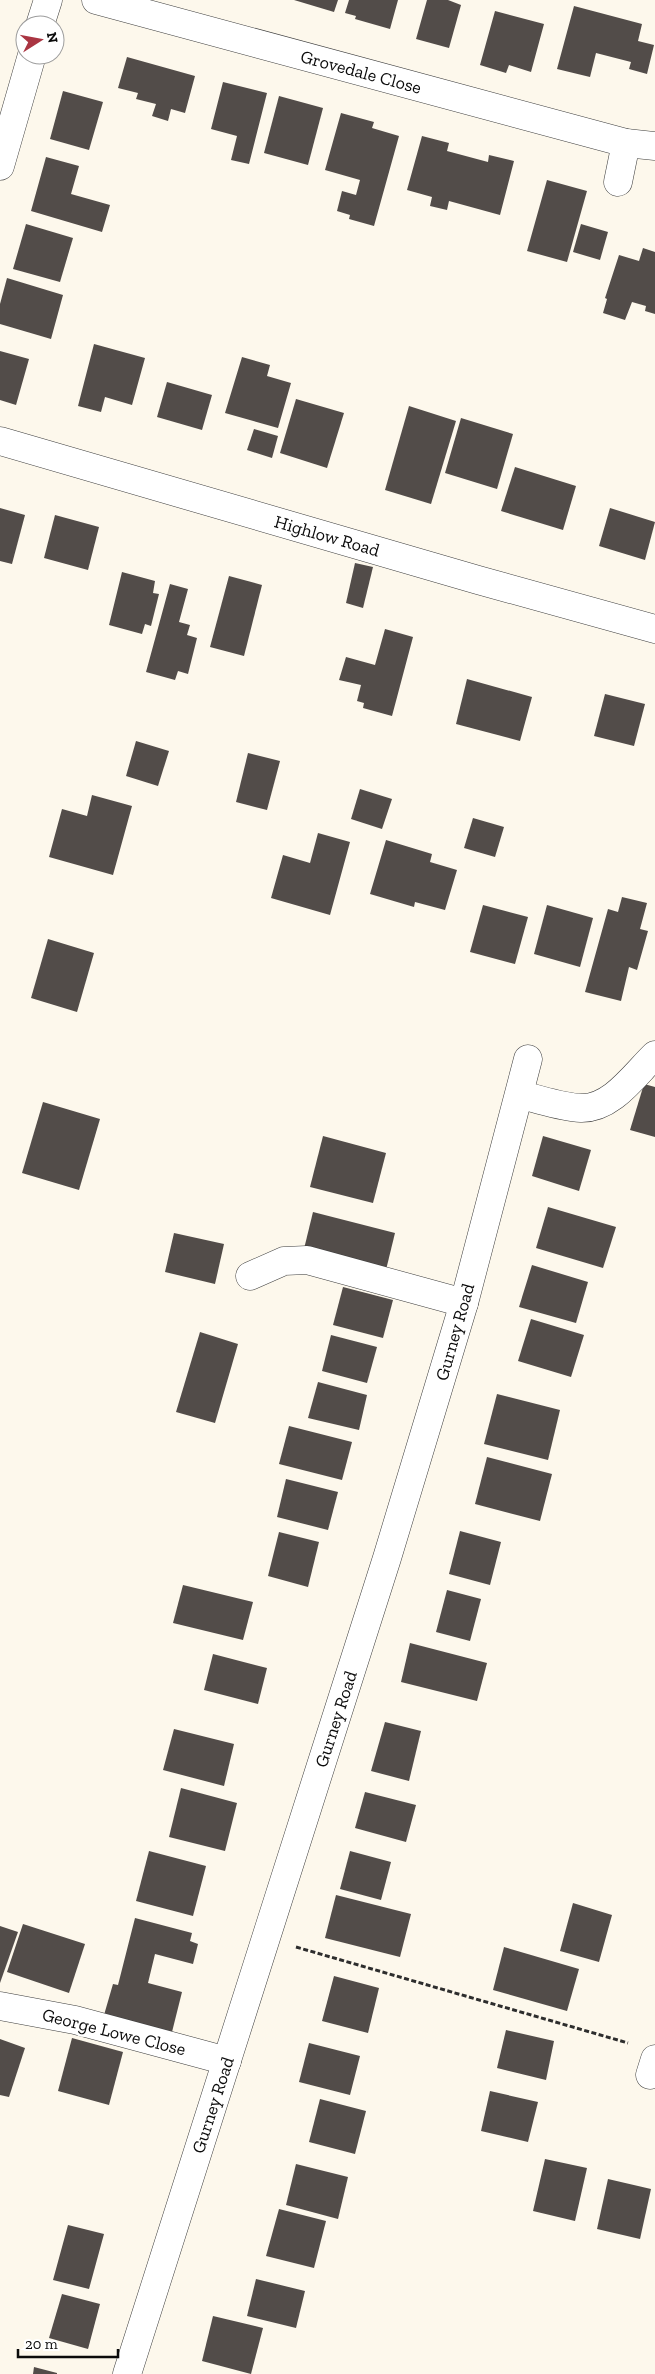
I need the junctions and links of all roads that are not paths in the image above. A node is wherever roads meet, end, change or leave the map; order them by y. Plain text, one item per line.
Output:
1 (48, 0) edge
2 (96, 0) edge
3 (43, 15) edge
4 (29, 65) edge
5 (626, 143) junction
6 (655, 146) edge
7 (0, 166) edge
8 (618, 182) dead end
9 (0, 441) edge
10 (655, 629) edge
11 (655, 1055) edge
12 (528, 1059) dead end
13 (520, 1095) junction
14 (250, 1276) dead end
15 (464, 1303) junction
16 (0, 2006) edge
17 (227, 2061) junction
18 (127, 2374) edge

1 - 3 street
2 - 5 street, Grovedale Close
4 - 7 street
5 - 6 street, Grovedale Close
5 - 8 street
9 - 10 street, Highlow Road
11 - 13 street
12 - 13 street, Gurney Road
13 - 15 street, Gurney Road
14 - 15 street
15 - 17 street, Gurney Road
16 - 17 street, George Lowe Close
17 - 18 street, Gurney Road

